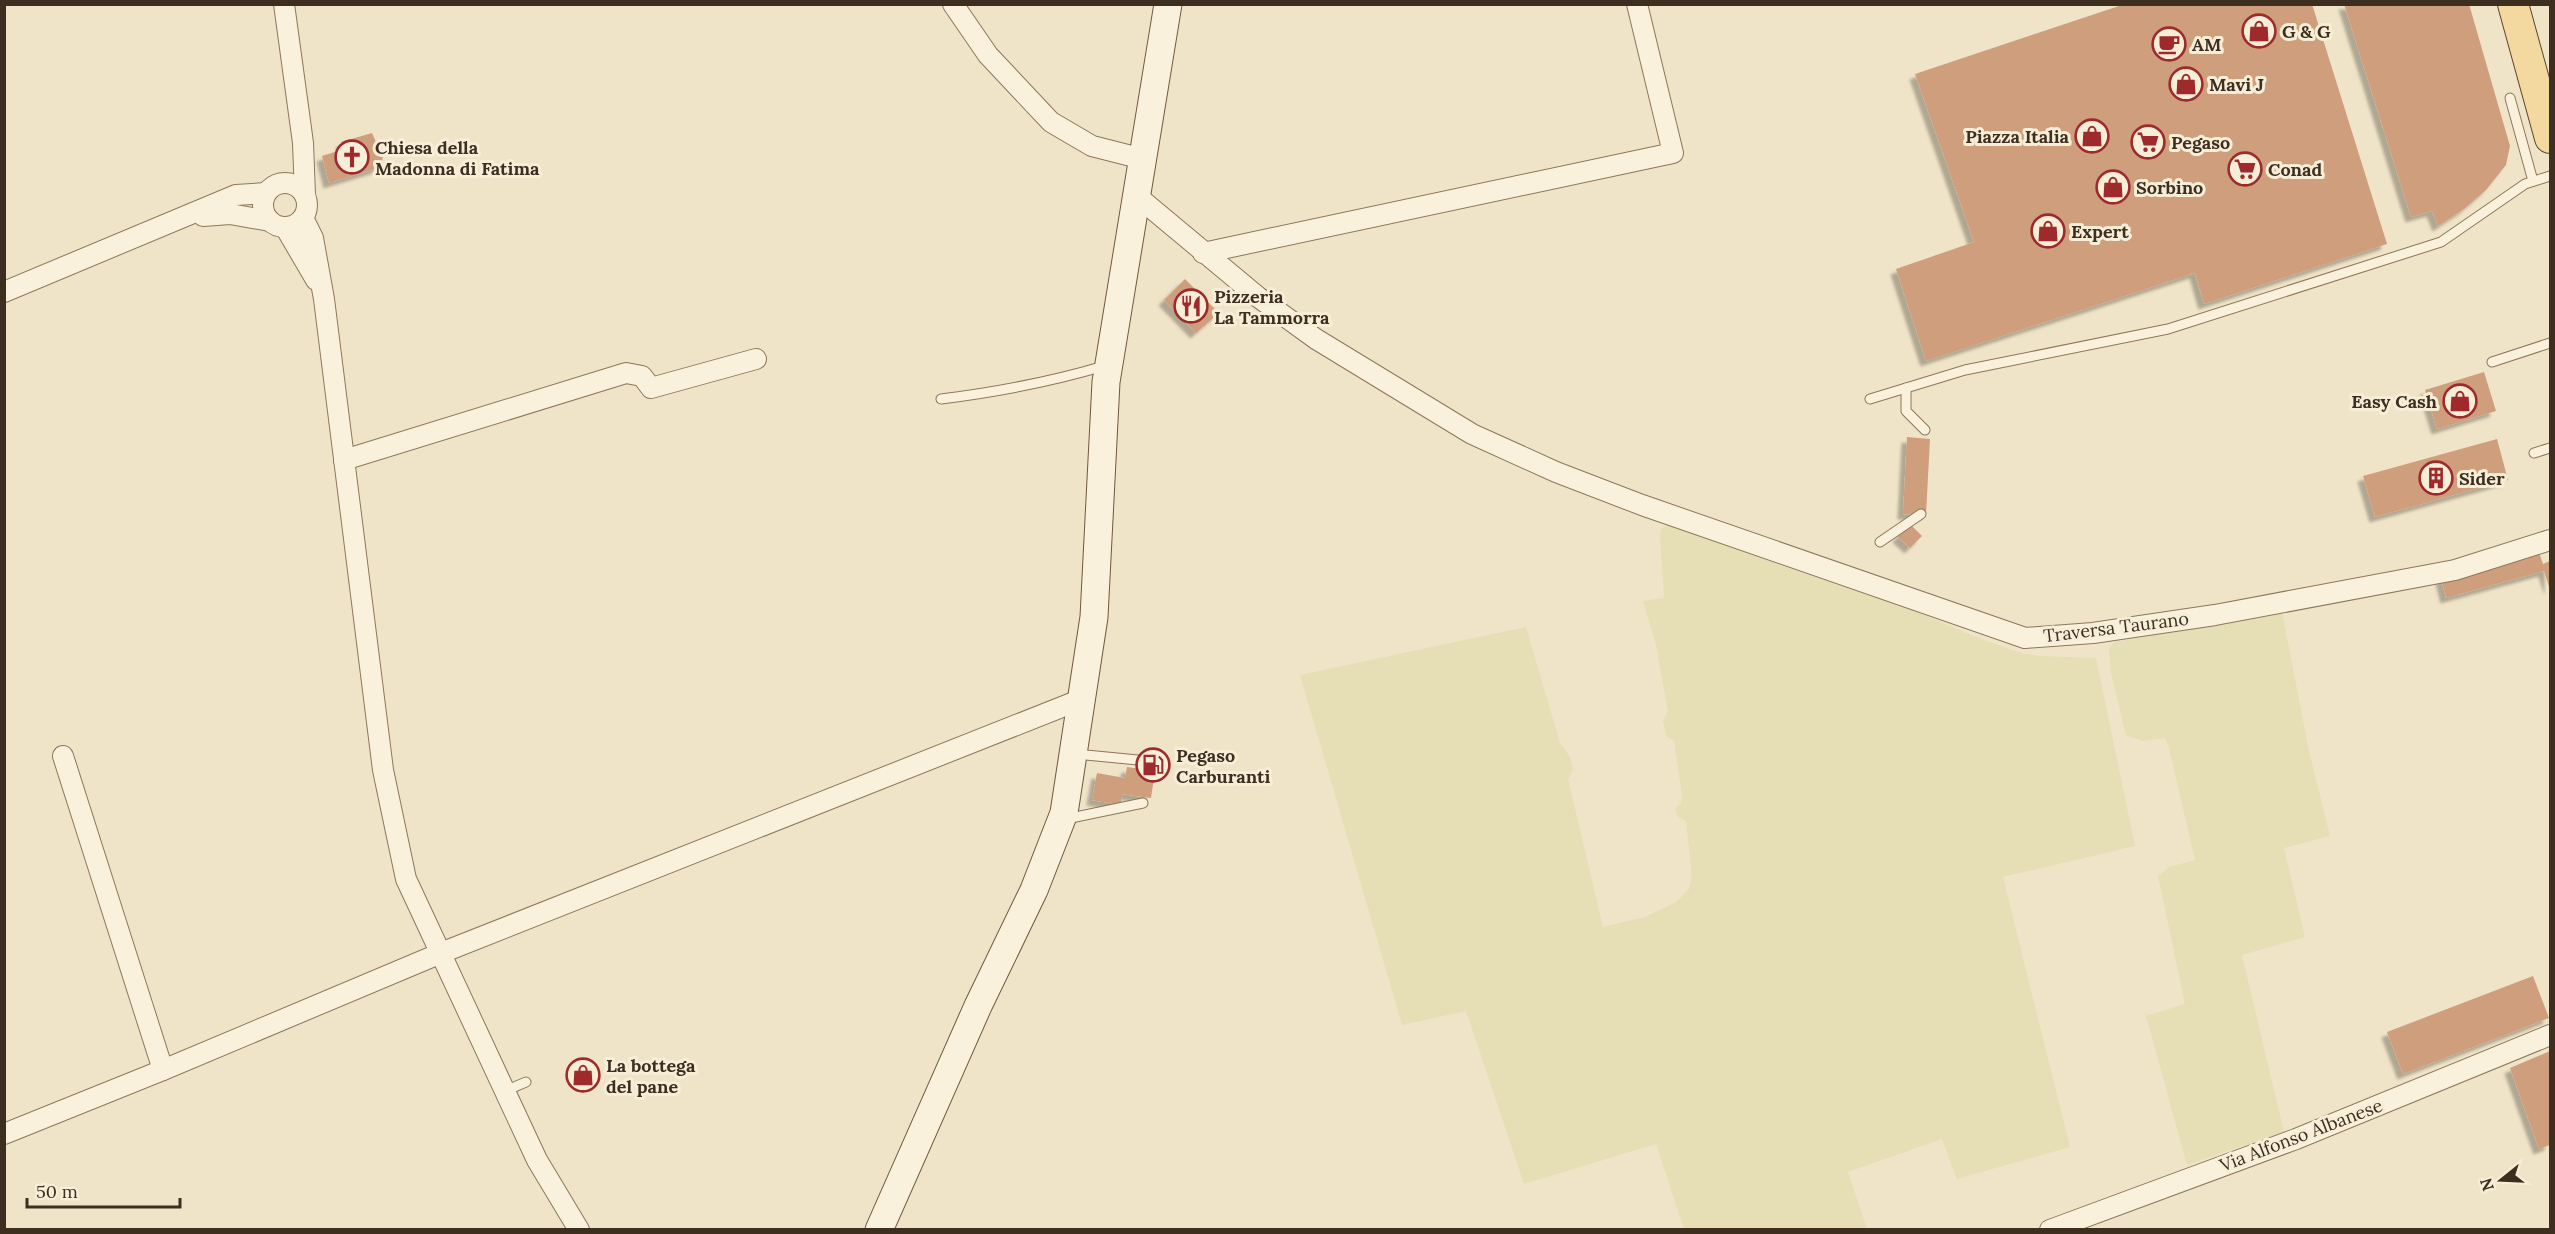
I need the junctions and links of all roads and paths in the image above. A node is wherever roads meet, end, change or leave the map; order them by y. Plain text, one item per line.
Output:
1 (284, 4) edge
2 (953, 4) edge
3 (1168, 4) edge
4 (1637, 4) edge
5 (2513, 4) edge
6 (2510, 98) dead end
7 (2550, 138) edge
8 (303, 143) junction
9 (1143, 159) junction
10 (2550, 176) edge
11 (2533, 181) junction
12 (272, 189) junction
13 (305, 195) junction
14 (1138, 198) junction
15 (188, 217) junction
16 (303, 218) junction
17 (278, 224) junction
18 (1203, 253) junction
19 (4, 292) edge
20 (324, 299) junction
21 (2550, 343) edge
22 (756, 359) dead end
23 (2492, 362) dead end
24 (1109, 365) junction
25 (1906, 388) junction
26 (941, 399) dead end
27 (1870, 399) dead end
28 (1925, 430) dead end
29 (2550, 448) edge
30 (2534, 453) dead end
31 (344, 460) junction
32 (1921, 514) dead end
33 (2550, 540) edge
34 (1880, 542) dead end
35 (1082, 699) junction
36 (1075, 748) junction
37 (63, 756) dead end
38 (1148, 761) dead end
39 (1143, 803) dead end
40 (1062, 820) junction
41 (441, 953) junction
42 (2550, 1035) edge
43 (163, 1070) junction
44 (526, 1082) dead end
45 (505, 1091) junction
46 (4, 1134) edge
47 (579, 1230) edge
48 (879, 1230) edge
49 (2050, 1230) edge

1 - 8 street
2 - 9 street
3 - 9 street
4 - 18 street
5 - 7 main road
6 - 11 lane
8 - 12 street
8 - 13 street
9 - 14 street
10 - 11 lane
11 - 25 lane
12 - 13 street
12 - 15 street
12 - 17 street
13 - 16 street
14 - 18 street, Traversa Taurano
14 - 24 street
15 - 17 street
15 - 19 street
16 - 17 street
16 - 20 street
17 - 20 street
18 - 33 street, Traversa Taurano
20 - 31 street
21 - 23 lane
22 - 31 street
24 - 26 lane
24 - 35 street
25 - 27 lane
25 - 28 lane
29 - 30 lane
31 - 41 street
32 - 34 lane
35 - 36 street
35 - 41 street
36 - 38 lane
36 - 40 street
37 - 43 street
39 - 40 lane
40 - 48 street
41 - 43 street
41 - 45 street
42 - 49 street, Via Alfonso Albanese
43 - 46 street
44 - 45 lane
45 - 47 street

